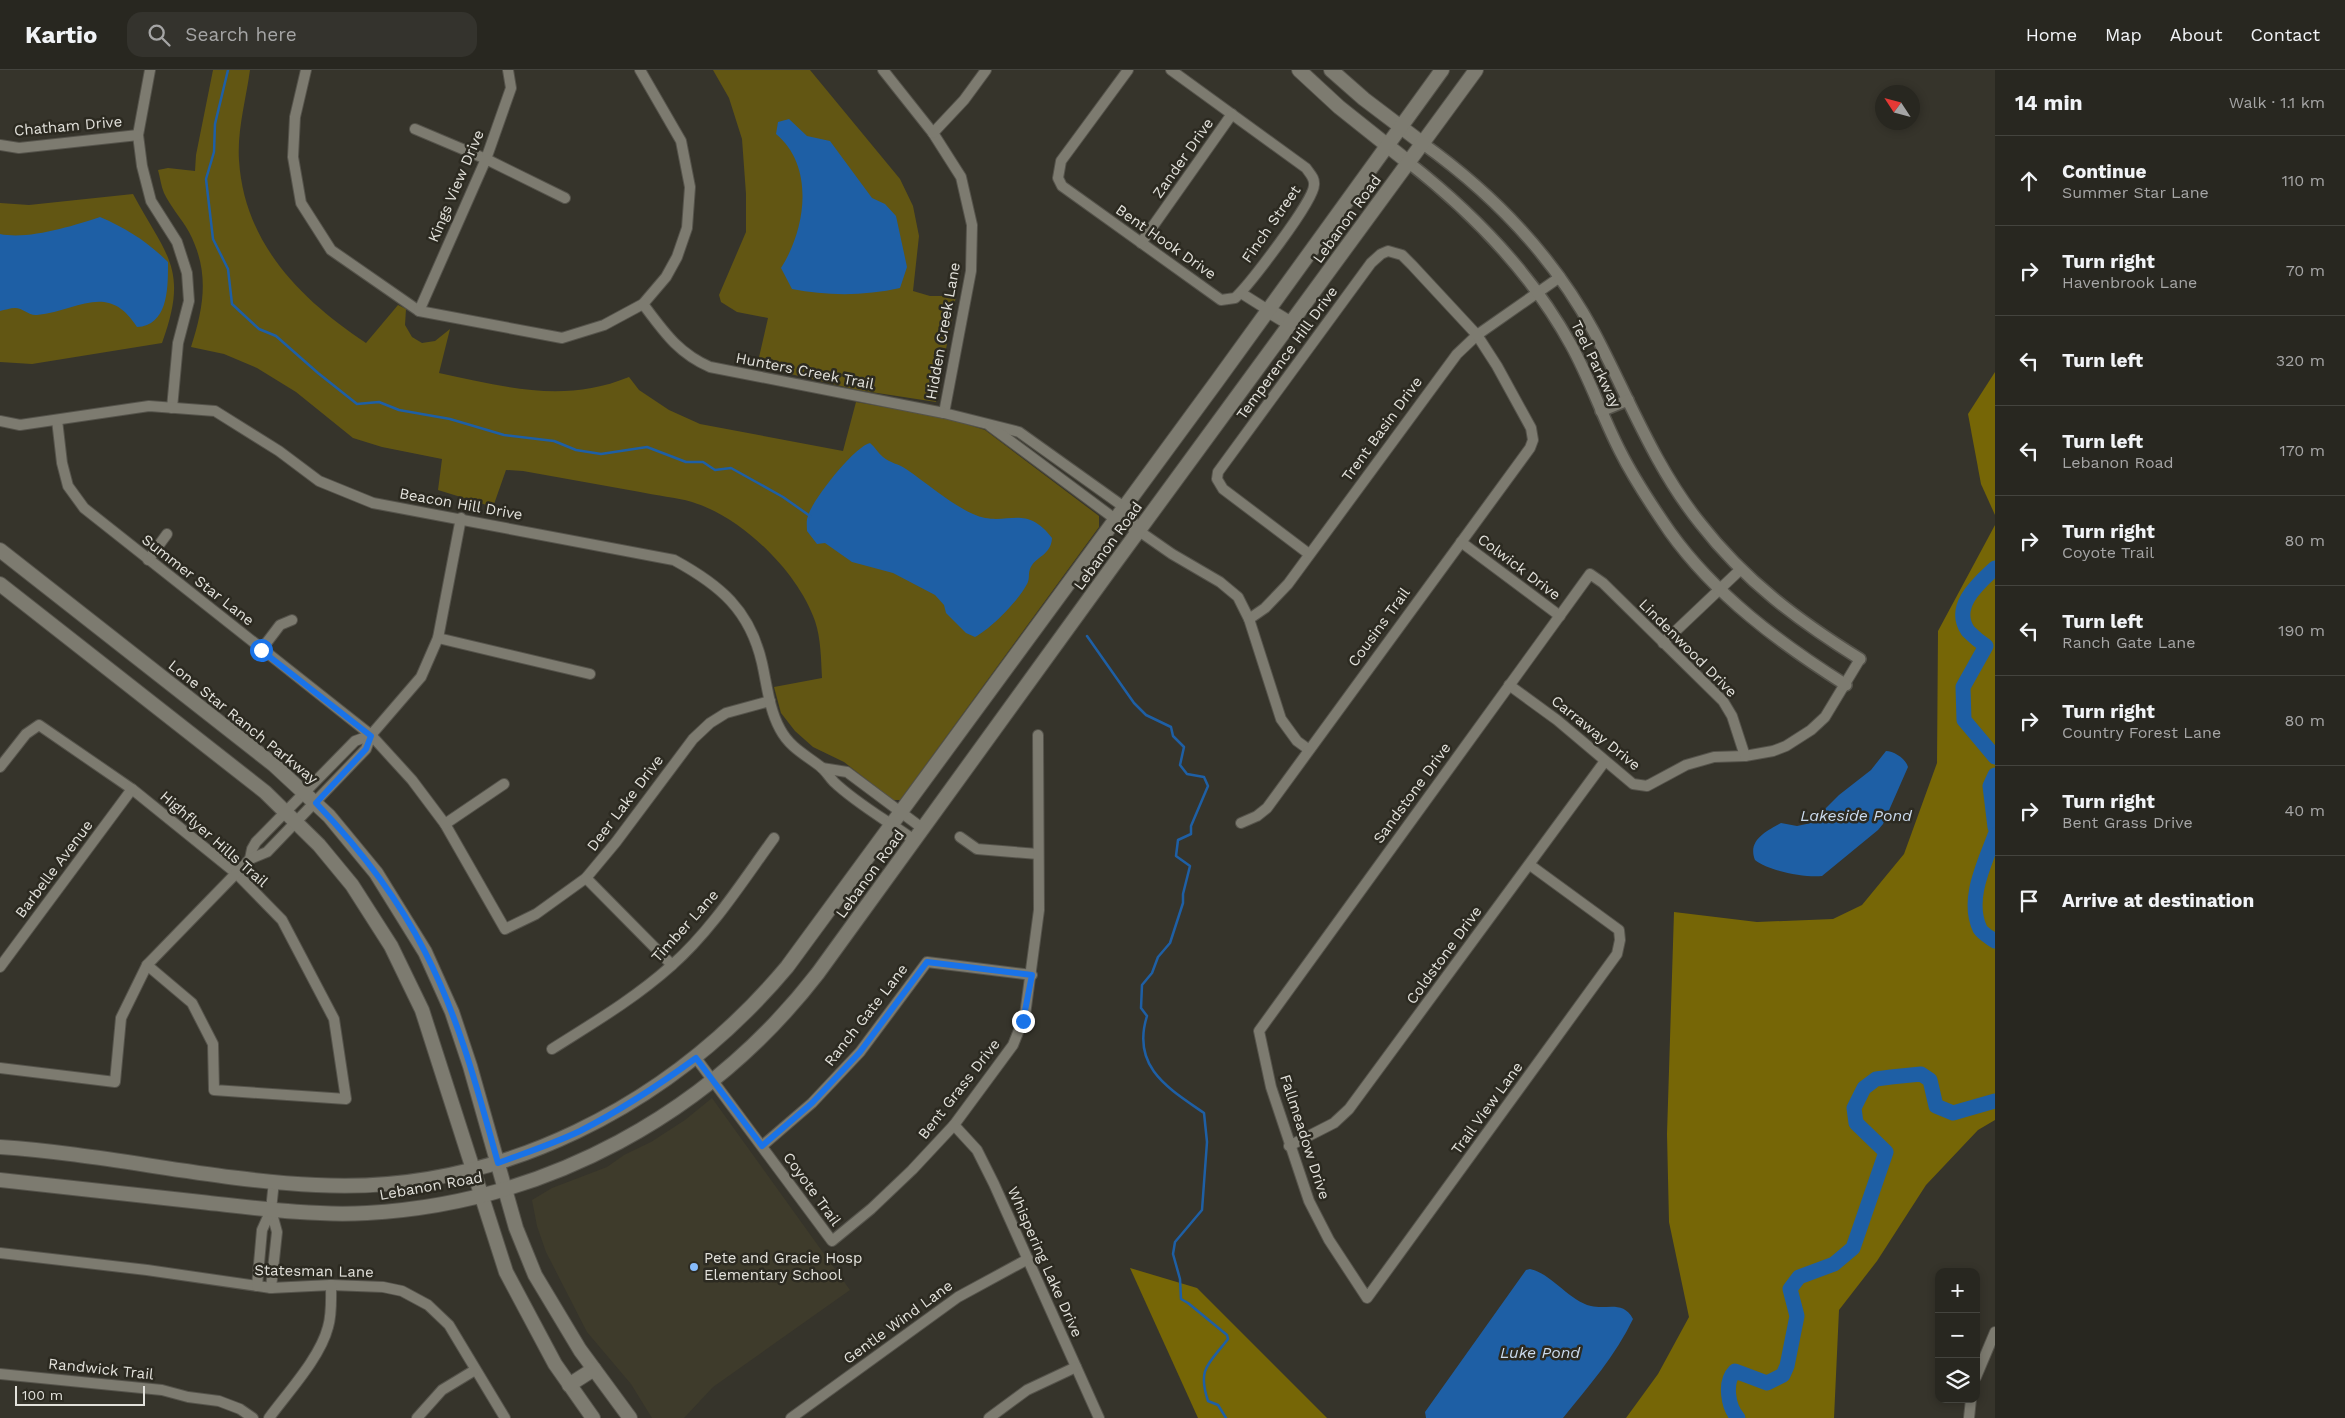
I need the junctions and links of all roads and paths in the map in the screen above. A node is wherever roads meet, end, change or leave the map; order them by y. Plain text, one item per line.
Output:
1 (150, 70) edge
2 (306, 70) edge
3 (508, 70) edge
4 (640, 70) edge
5 (883, 70) edge
6 (986, 70) edge
7 (1128, 70) edge
8 (1171, 70) edge
9 (1299, 70) edge
10 (1330, 70) edge
11 (1442, 70) edge
12 (1476, 70) edge
13 (1232, 114) junction
14 (1400, 126) junction
15 (415, 129) dead end
16 (933, 133) junction
17 (138, 135) junction
18 (1422, 143) junction
19 (0, 145) edge
20 (1387, 145) junction
21 (486, 159) junction
22 (1408, 162) junction
23 (565, 198) dead end
24 (1141, 243) junction
25 (1560, 277) junction
26 (1537, 291) junction
27 (1242, 292) junction
28 (643, 304) junction
29 (1268, 310) junction
30 (419, 311) junction
31 (1291, 324) junction
32 (1477, 335) junction
33 (1628, 400) junction
34 (172, 408) junction
35 (1601, 411) junction
36 (944, 413) junction
37 (57, 420) junction
38 (0, 421) edge
39 (985, 422) junction
40 (1124, 507) junction
41 (461, 518) junction
42 (1115, 519) junction
43 (1139, 530) junction
44 (167, 534) dead end
45 (1461, 542) junction
46 (0, 550) edge
47 (1309, 554) junction
48 (148, 560) junction
49 (1741, 569) junction
50 (1590, 574) joint
51 (0, 584) edge
52 (1720, 588) junction
53 (1560, 616) junction
54 (1249, 619) junction
55 (292, 620) dead end
56 (438, 638) junction
57 (1663, 643) junction
58 (261, 650) junction
59 (1860, 659) joint
60 (590, 674) dead end
61 (1509, 685) junction
62 (1846, 685) junction
63 (770, 702) junction
64 (371, 736) junction
65 (1038, 736) dead end
66 (1308, 749) junction
67 (1745, 756) junction
68 (1606, 761) junction
69 (0, 767) edge
70 (822, 768) junction
71 (504, 784) dead end
72 (132, 789) junction
73 (311, 798) junction
74 (900, 812) junction
75 (292, 817) junction
76 (1241, 823) dead end
77 (445, 824) junction
78 (891, 824) junction
79 (922, 828) junction
80 (774, 838) dead end
81 (960, 838) dead end
82 (914, 840) junction
83 (1038, 854) junction
84 (1530, 865) junction
85 (236, 873) junction
86 (586, 878) junction
87 (505, 929) joint
88 (147, 966) junction
89 (672, 966) junction
90 (0, 967) edge
91 (1032, 975) junction
92 (1259, 1030) joint
93 (552, 1049) dead end
94 (696, 1058) junction
95 (0, 1068) edge
96 (714, 1081) junction
97 (954, 1125) junction
98 (762, 1146) junction
99 (1289, 1146) junction
100 (0, 1147) edge
101 (498, 1163) junction
102 (473, 1170) junction
103 (0, 1180) edge
104 (274, 1182) junction
105 (505, 1189) junction
106 (481, 1195) junction
107 (271, 1210) junction
108 (832, 1241) joint
109 (0, 1253) edge
110 (1028, 1259) junction
111 (331, 1285) junction
112 (257, 1286) junction
113 (271, 1288) junction
114 (1366, 1298) joint
115 (1995, 1332) edge
116 (1076, 1367) junction
117 (1980, 1368) edge
118 (594, 1369) junction
119 (475, 1370) junction
120 (0, 1374) edge
121 (568, 1385) junction
122 (1971, 1403) edge
123 (253, 1418) edge
124 (269, 1418) edge
125 (417, 1418) edge
126 (505, 1418) edge
127 (593, 1418) edge
128 (630, 1418) edge
129 (791, 1418) edge
130 (989, 1418) edge
131 (1099, 1418) edge
132 (1969, 1418) edge

1 - 17 street
2 - 30 street
3 - 21 street, Kings View Drive
4 - 28 street
5 - 16 street, Hidden Creek Lane
6 - 16 street
7 - 24 street, Bent Hook Drive
8 - 13 street
9 - 20 main road, Teel Parkway
10 - 14 main road, Teel Parkway
11 - 14 main road, Lebanon Road
12 - 18 main road, Lebanon Road
13 - 24 street, Zander Drive
13 - 27 street, Finch Street
14 - 18 main road, Teel Parkway
14 - 20 main road, Lebanon Road
15 - 21 street
16 - 36 street, Hidden Creek Lane
17 - 19 street, Chatham Drive
17 - 34 street
18 - 22 main road, Lebanon Road
18 - 25 street, Teel Parkway
20 - 22 main road, Teel Parkway
20 - 29 main road, Lebanon Road
21 - 23 street
21 - 30 street, Kings View Drive
22 - 26 street, Teel Parkway
22 - 31 main road, Lebanon Road
24 - 27 street, Bent Hook Drive
25 - 26 street, Trent Basin Drive
25 - 33 street, Teel Parkway
26 - 32 street, Trent Basin Drive
26 - 35 street, Teel Parkway
27 - 29 street
28 - 30 street
28 - 36 street, Hunters Creek Trail
29 - 31 main road
29 - 40 main road, Lebanon Road
31 - 43 main road, Lebanon Road
32 - 45 street, Cousins Trail
32 - 47 street, Trent Basin Drive
32 - 47 street, Temperence Hill Drive
33 - 35 street
33 - 49 street, Teel Parkway
34 - 37 street, Beacon Hill Drive
34 - 41 street, Beacon Hill Drive
35 - 52 street, Teel Parkway
36 - 39 street, Hunters Creek Trail
37 - 38 street, Beacon Hill Drive
37 - 48 street, Summer Star Lane
39 - 40 street, Hunters Creek Trail
39 - 42 street, Hunters Creek Trail
40 - 42 main road, Lebanon Road
40 - 43 street, Hunters Creek Trail
41 - 56 street
41 - 63 street, Beacon Hill Drive
42 - 43 street, Hunters Creek Trail
42 - 74 main road, Lebanon Road
43 - 54 street, Hunters Creek Trail
43 - 79 main road, Lebanon Road
44 - 48 street
45 - 53 street, Colwick Drive
45 - 66 street, Cousins Trail
46 - 73 main road, Lone Star Ranch Parkway
47 - 54 street, Trent Basin Drive
48 - 58 street, Summer Star Lane
49 - 52 street
49 - 59 street, Teel Parkway
50 - 53 street, Sandstone Drive
50 - 57 street, Lindenwood Drive
51 - 75 main road
52 - 57 street
52 - 62 street, Teel Parkway
53 - 61 street, Sandstone Drive
54 - 66 street, Hunters Creek Trail
55 - 58 street
56 - 60 street
56 - 64 street
57 - 67 street, Lindenwood Drive
58 - 64 street, Summer Star Lane
59 - 62 street, Carraway Drive
61 - 68 street, Carraway Drive
61 - 92 street, Sandstone Drive
62 - 67 street, Carraway Drive
63 - 70 street, Beacon Hill Drive
63 - 86 street, Deer Lake Drive
64 - 73 street
64 - 77 street, Summer Star Lane
65 - 83 street, Bent Grass Drive
66 - 76 street, Cousins Trail
67 - 68 street, Carraway Drive
68 - 84 street, Coldstone Drive
69 - 72 street, Highflyer Hills Trail
70 - 74 street, Beacon Hill Drive
70 - 78 street, Beacon Hill Drive
71 - 77 street
72 - 85 street, Highflyer Hills Trail
72 - 90 street, Barbelle Avenue
73 - 75 street
73 - 101 main road, Lone Star Ranch Parkway
74 - 78 main road, Lebanon Road
74 - 79 street, Beacon Hill Drive
75 - 85 street
75 - 102 main road
77 - 87 street, Summer Star Lane
78 - 82 street, Beacon Hill Drive
78 - 94 main road, Lebanon Road
79 - 82 main road, Lebanon Road
80 - 89 street, Timber Lane
81 - 83 street
82 - 96 main road, Lebanon Road
83 - 91 street, Bent Grass Drive
84 - 99 street, Coldstone Drive
84 - 114 street, Trail View Lane
85 - 88 street
85 - 88 street, Highflyer Hills Trail
86 - 87 street, Deer Lake Drive
86 - 89 street
88 - 95 street
89 - 93 street, Timber Lane
91 - 97 street, Bent Grass Drive
91 - 98 street, Ranch Gate Lane
92 - 99 street, Fallmeadow Drive
94 - 96 street, Coyote Trail
94 - 101 main road, Lebanon Road
96 - 98 street, Coyote Trail
96 - 105 main road, Lebanon Road
97 - 108 street, Bent Grass Drive
97 - 110 street, Whispering Lake Drive
98 - 108 street, Coyote Trail
99 - 114 street, Fallmeadow Drive
100 - 104 main road, Lebanon Road
101 - 102 main road, Lebanon Road
101 - 105 main road, Lone Star Ranch Parkway
102 - 104 main road, Lebanon Road
102 - 106 main road
103 - 107 main road, Lebanon Road
104 - 107 street
105 - 106 main road, Lebanon Road
105 - 118 main road, Lone Star Ranch Parkway
106 - 107 main road, Lebanon Road
106 - 121 main road
107 - 112 street
107 - 113 street
109 - 112 street, Statesman Lane
110 - 116 street, Whispering Lake Drive
110 - 129 street, Gentle Wind Lane
111 - 113 street, Statesman Lane
111 - 119 street, Statesman Lane
111 - 124 street
112 - 113 street, Statesman Lane
115 - 117 street
116 - 130 street
116 - 131 street, Whispering Lake Drive
118 - 121 main road
118 - 128 main road, Lone Star Ranch Parkway
119 - 125 street
119 - 126 street, Statesman Lane
120 - 123 street, Randwick Trail
121 - 127 main road
122 - 132 street

